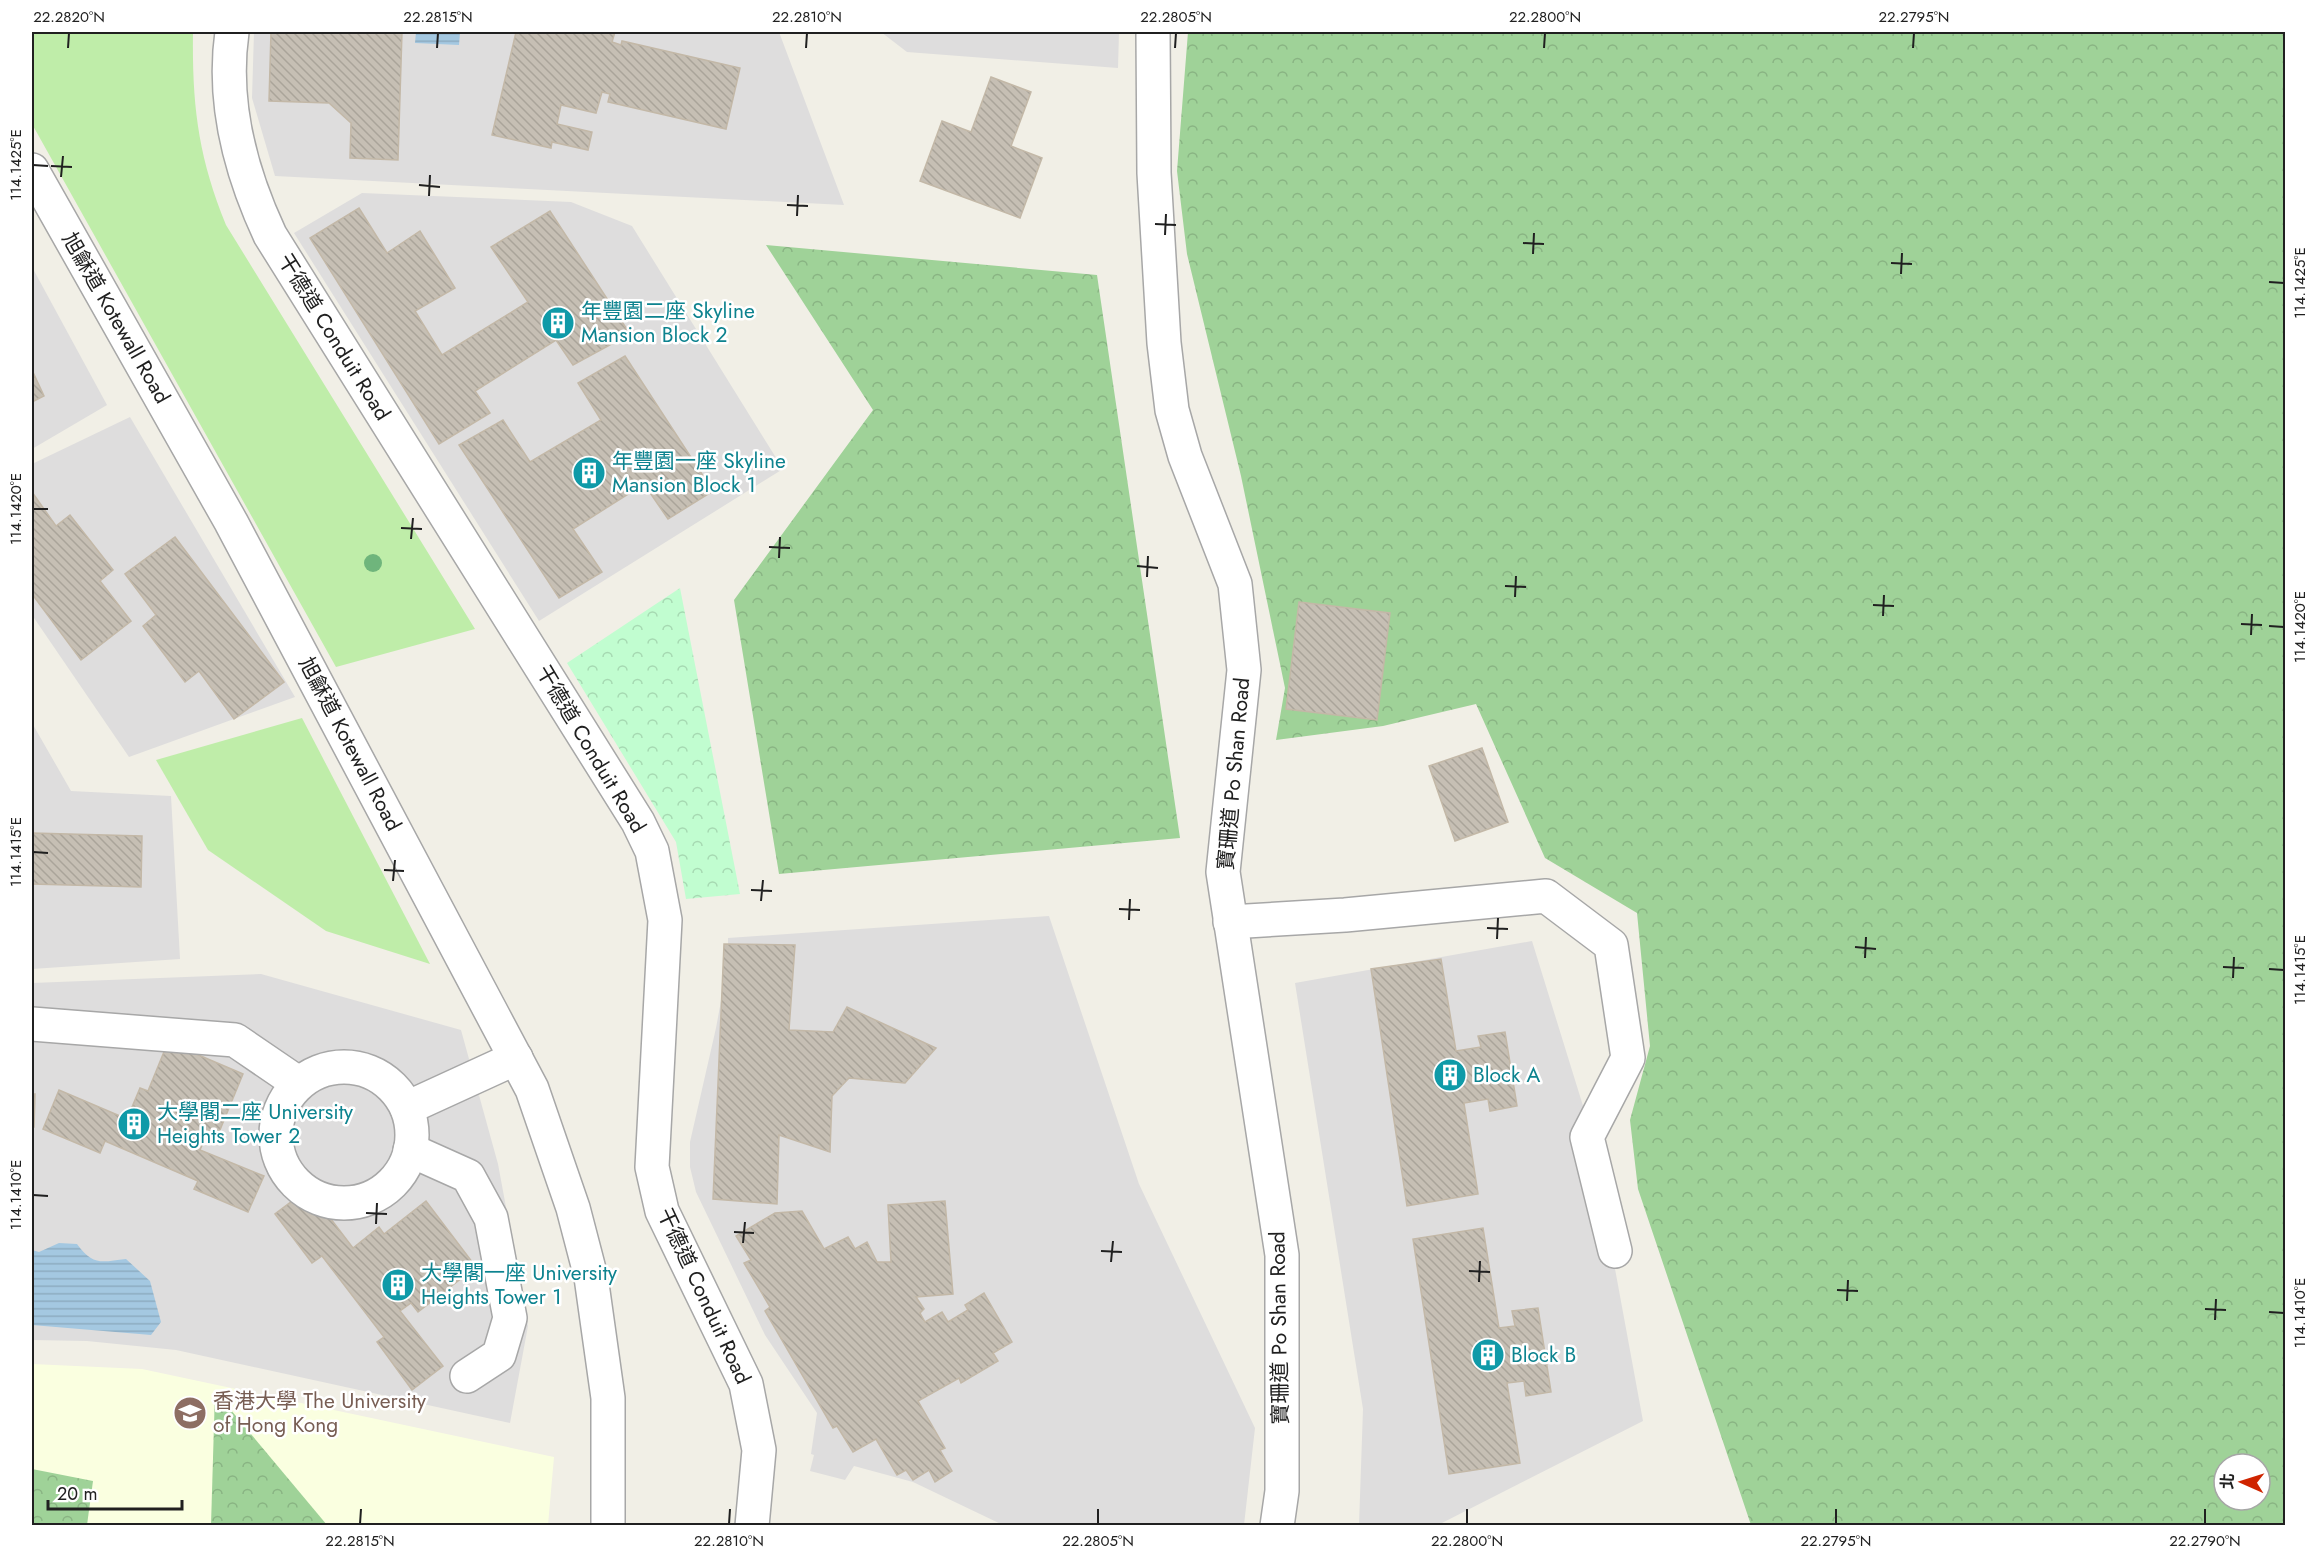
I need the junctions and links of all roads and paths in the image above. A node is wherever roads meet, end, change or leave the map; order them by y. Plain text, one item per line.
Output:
1 (232, 32) edge
2 (1153, 32) edge
3 (32, 170) edge
4 (1230, 922) junction
5 (32, 1024) edge
6 (516, 1058) junction
7 (298, 1083) junction
8 (407, 1108) junction
9 (410, 1150) junction
10 (1615, 1251) dead end
11 (467, 1376) dead end
12 (608, 1526) edge
13 (752, 1526) edge
14 (1277, 1526) edge

1 - 13 street, 干德道 Conduit Road
2 - 4 street, 寶珊道 Po Shan Road
3 - 6 street, 旭龢道 Kotewall Road
4 - 10 street
4 - 14 street, 寶珊道 Po Shan Road
5 - 7 street
6 - 8 street
6 - 12 street, 旭龢道 Kotewall Road
7 - 8 street
7 - 9 street
8 - 9 street
9 - 11 street

